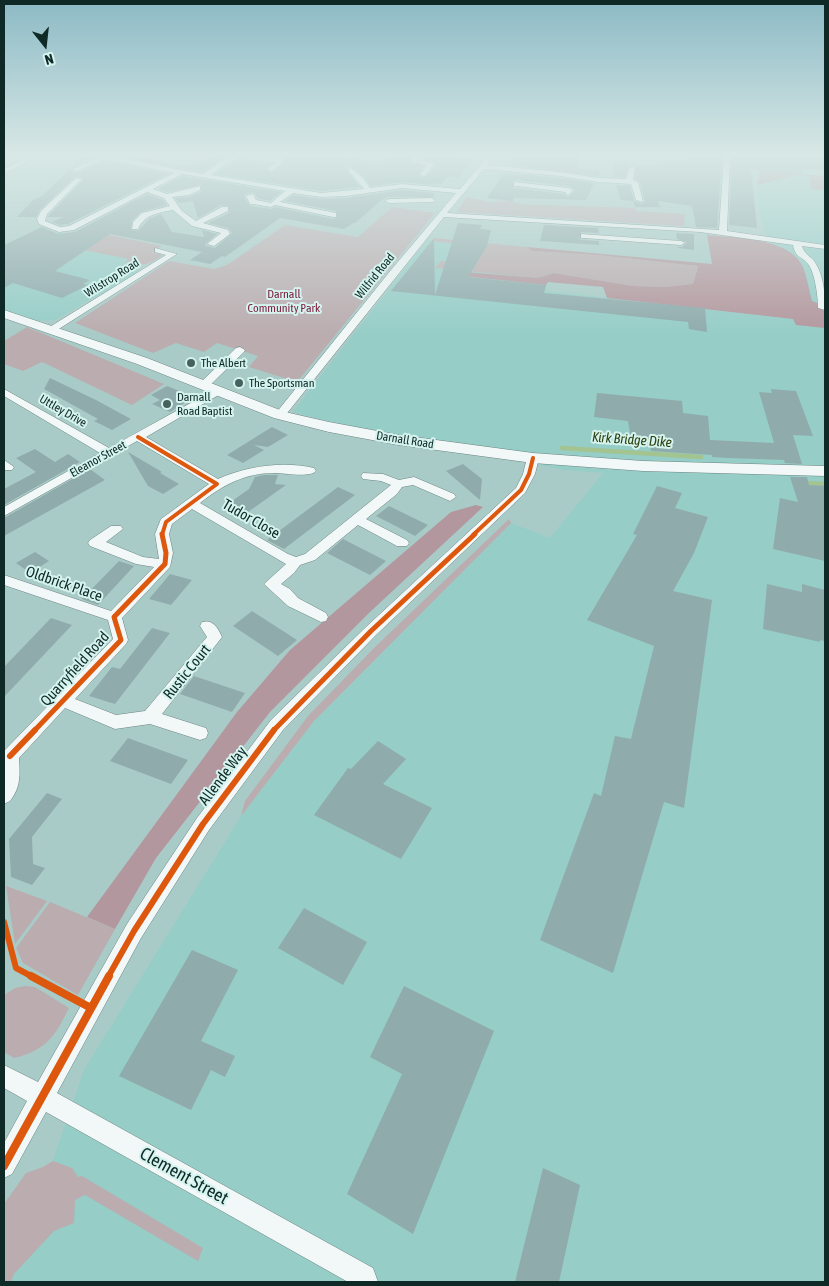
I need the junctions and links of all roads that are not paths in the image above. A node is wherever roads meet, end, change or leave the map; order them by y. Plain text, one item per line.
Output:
1 (42, 216) edge
2 (95, 216) edge
3 (145, 216) edge
4 (181, 216) edge
5 (211, 216) edge
6 (441, 216) edge
7 (460, 216) edge
8 (724, 216) edge
9 (195, 224) junction
10 (618, 225) junction
11 (135, 227) dead end
12 (66, 230) junction
13 (76, 232) dead end
14 (723, 233) junction
15 (584, 236) dead end
16 (616, 239) junction
17 (669, 242) junction
18 (681, 243) dead end
19 (797, 243) junction
20 (211, 244) dead end
21 (825, 247) edge
22 (158, 250) dead end
23 (668, 254) dead end
24 (824, 293) edge
25 (824, 308) dead end
26 (4, 314) edge
27 (51, 330) junction
28 (240, 350) dead end
29 (203, 386) junction
30 (218, 391) junction
31 (4, 392) edge
32 (280, 415) junction
33 (138, 437) junction
34 (109, 453) junction
35 (533, 458) junction
36 (310, 471) dead end
37 (825, 471) edge
38 (367, 476) dead end
39 (217, 484) junction
40 (398, 484) junction
41 (450, 497) dead end
42 (191, 503) junction
43 (4, 512) edge
44 (356, 519) junction
45 (116, 529) dead end
46 (402, 542) dead end
47 (295, 562) junction
48 (165, 564) junction
49 (4, 580) edge
50 (114, 616) junction
51 (321, 617) dead end
52 (207, 626) dead end
53 (64, 701) junction
54 (150, 717) junction
55 (200, 733) dead end
56 (7, 755) edge
57 (4, 796) edge
58 (4, 1076) edge
59 (42, 1097) junction
60 (4, 1166) edge
61 (364, 1280) edge

1 - 12 street
2 - 12 street
3 - 11 street
4 - 9 street
5 - 9 street
6 - 32 street, Wilfrid Road
7 - 10 street
8 - 14 street
9 - 20 street
10 - 14 street
10 - 16 street
12 - 13 street
14 - 19 street
15 - 16 street
16 - 17 street
17 - 18 street
17 - 23 street
19 - 21 street
19 - 24 street
22 - 27 street, Wilstrop Road
24 - 25 street
26 - 27 main road, Darnall Road
27 - 29 main road, Darnall Road
28 - 29 street
29 - 30 main road, Darnall Road
30 - 32 main road, Darnall Road
30 - 33 street, Eleanor Street
31 - 34 street, Uttley Drive
32 - 35 main road, Darnall Road
33 - 34 street, Eleanor Street
33 - 39 street
34 - 43 street, Eleanor Street
35 - 37 main road, Darnall Road
35 - 59 street, Allende Way
36 - 39 street
38 - 40 street
39 - 42 street
40 - 41 street
40 - 44 street
42 - 47 street, Tudor Close
42 - 48 street
44 - 46 street
44 - 47 street
45 - 48 street
47 - 51 street
48 - 50 street, Quarryfield Road
49 - 50 street, Oldbrick Place
50 - 53 street, Quarryfield Road
52 - 54 street, Rustic Court
53 - 54 street, Rustic Court
53 - 56 street, Quarryfield Road
54 - 55 street, Rustic Court
56 - 57 street
58 - 59 street, Clement Street
59 - 60 street, Allende Way
59 - 61 street, Clement Street

